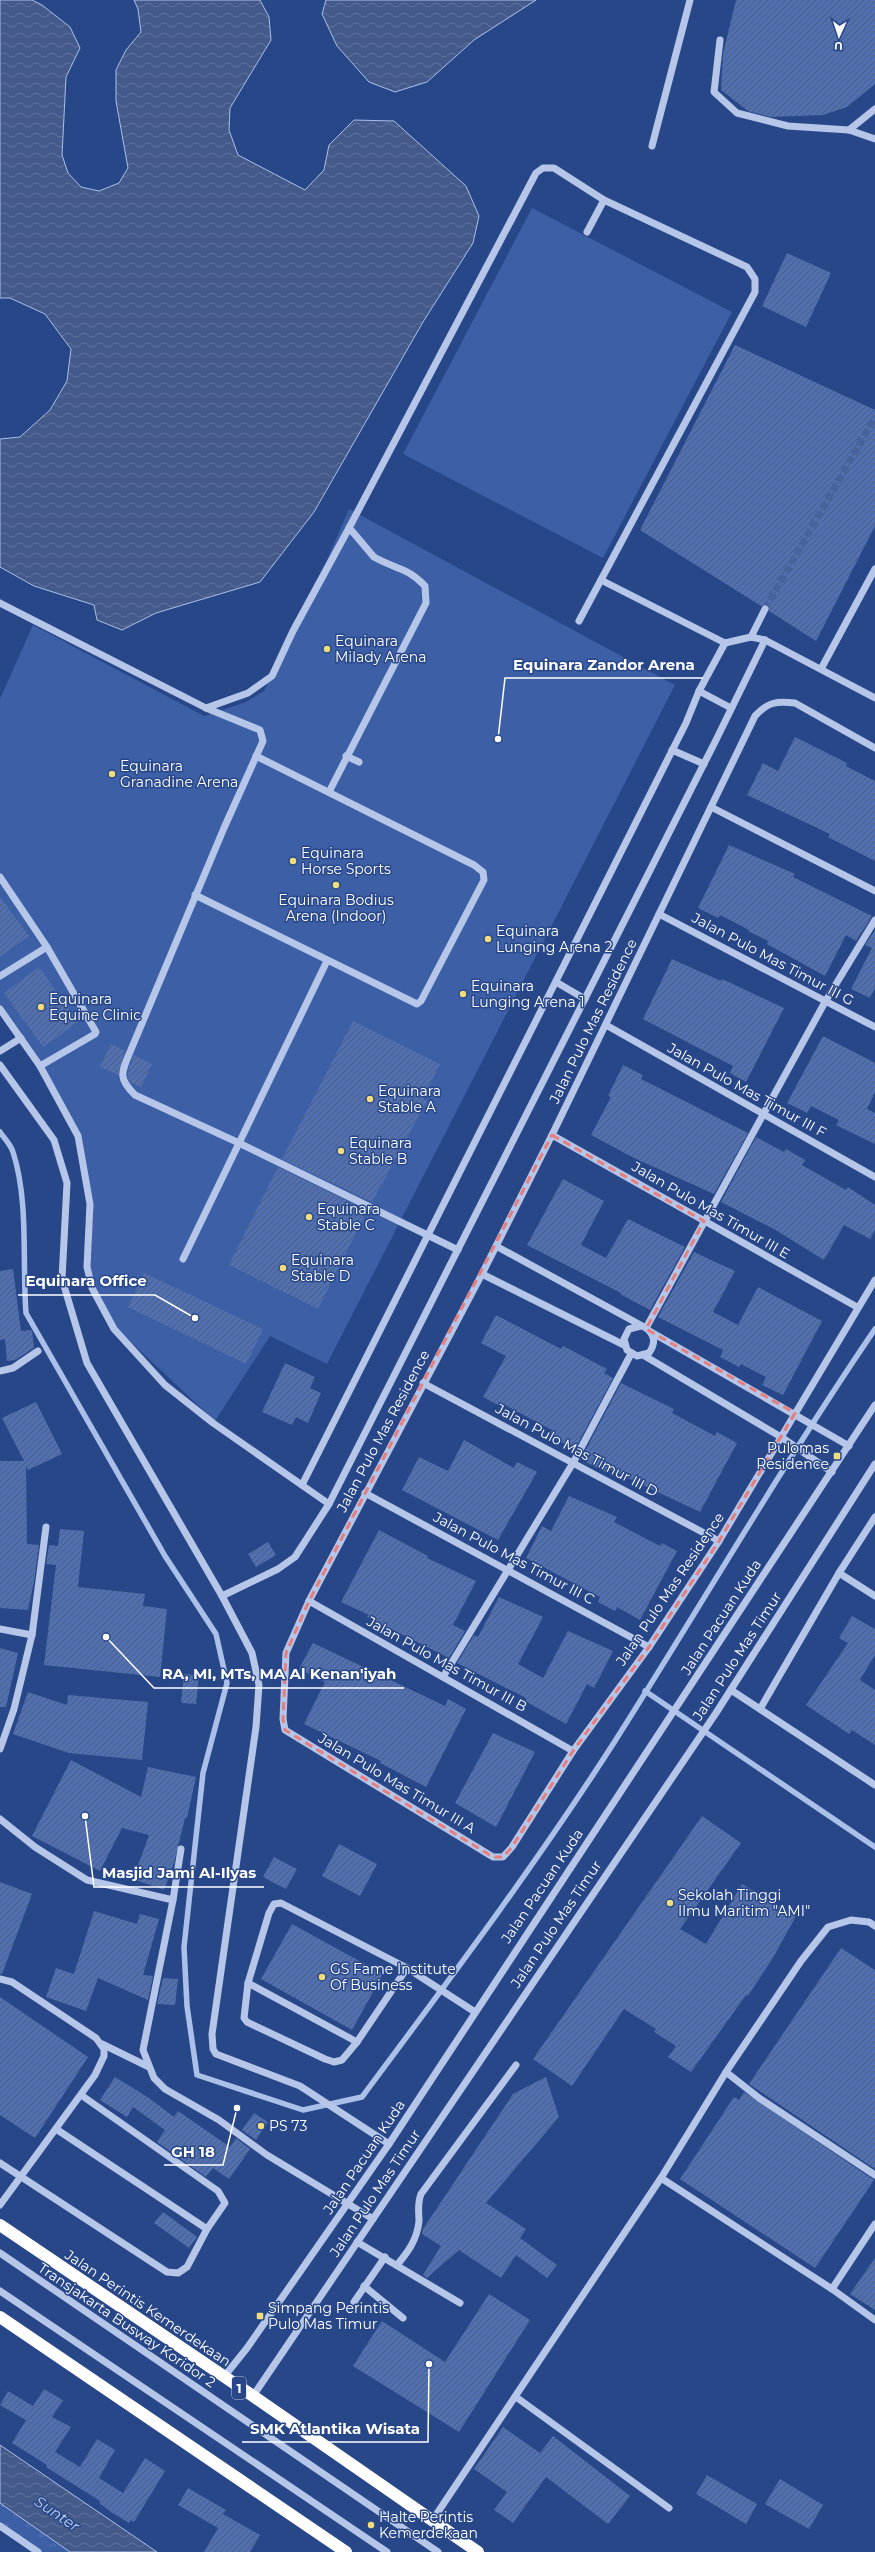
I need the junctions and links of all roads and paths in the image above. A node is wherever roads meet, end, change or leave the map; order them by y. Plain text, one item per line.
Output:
1 (690, 0) edge
2 (720, 40) dead end
3 (875, 109) edge
4 (849, 130) junction
5 (875, 139) edge
6 (652, 146) dead end
7 (604, 200) junction
8 (587, 232) dead end
9 (350, 528) junction
10 (875, 569) edge
11 (601, 580) junction
12 (0, 603) edge
13 (765, 609) tunnel mouth
14 (579, 621) dead end
15 (752, 637) junction
16 (765, 640) junction
17 (725, 643) junction
18 (821, 669) junction
19 (699, 691) junction
20 (875, 698) edge
21 (206, 708) junction
22 (731, 708) junction
23 (875, 748) edge
24 (672, 750) junction
25 (256, 756) junction
26 (346, 756) junction
27 (359, 762) dead end
28 (704, 764) junction
29 (329, 792) junction
30 (711, 806) junction
31 (0, 877) edge
32 (875, 891) edge
33 (195, 895) junction
34 (659, 914) junction
35 (875, 920) edge
36 (47, 947) junction
37 (327, 961) junction
38 (0, 976) edge
39 (556, 982) junction
40 (585, 999) junction
41 (825, 1002) junction
42 (0, 1009) edge
43 (606, 1025) junction
44 (875, 1027) edge
45 (21, 1038) junction
46 (0, 1051) edge
47 (0, 1065) edge
48 (40, 1066) junction
49 (764, 1114) junction
50 (552, 1135) junction
51 (239, 1143) junction
52 (875, 1177) edge
53 (704, 1221) junction
54 (428, 1236) junction
55 (496, 1246) junction
56 (458, 1250) junction
57 (183, 1259) dead end
58 (482, 1274) junction
59 (875, 1280) edge
60 (857, 1308) junction
61 (646, 1328) junction
62 (624, 1345) junction
63 (38, 1351) dead end
64 (632, 1354) junction
65 (643, 1355) junction
66 (0, 1371) edge
67 (423, 1383) junction
68 (875, 1405) edge
69 (795, 1413) junction
70 (781, 1437) junction
71 (849, 1446) junction
72 (573, 1463) junction
73 (875, 1464) edge
74 (832, 1472) junction
75 (302, 1485) junction
76 (365, 1493) junction
77 (329, 1504) junction
78 (875, 1517) edge
79 (46, 1527) dead end
80 (719, 1541) junction
81 (507, 1568) junction
82 (839, 1573) junction
83 (222, 1596) junction
84 (875, 1596) edge
85 (308, 1601) junction
86 (0, 1629) edge
87 (32, 1635) junction
88 (649, 1647) junction
89 (443, 1677) junction
90 (731, 1690) junction
91 (760, 1708) junction
92 (0, 1749) edge
93 (574, 1751) junction
94 (875, 1785) edge
95 (0, 1819) edge
96 (181, 1849) dead end
97 (173, 1900) junction
98 (875, 1926) edge
99 (407, 1968) junction
100 (0, 1979) edge
101 (248, 1983) junction
102 (475, 2012) junction
103 (357, 2042) junction
104 (102, 2044) junction
105 (516, 2065) dead end
106 (147, 2066) junction
107 (726, 2072) junction
108 (81, 2096) junction
109 (56, 2129) junction
110 (389, 2144) junction
111 (0, 2163) edge
112 (875, 2175) edge
113 (21, 2176) junction
114 (661, 2178) junction
115 (349, 2204) junction
116 (0, 2205) edge
117 (373, 2219) junction
118 (875, 2224) edge
119 (0, 2225) edge
120 (207, 2229) junction
121 (357, 2242) junction
122 (0, 2253) edge
123 (385, 2258) junction
124 (397, 2265) junction
125 (364, 2286) junction
126 (832, 2288) junction
127 (0, 2291) edge
128 (354, 2302) dead end
129 (460, 2303) dead end
130 (0, 2317) edge
131 (403, 2318) dead end
132 (875, 2320) edge
133 (223, 2378) junction
134 (252, 2396) junction
135 (516, 2397) junction
136 (669, 2508) dead end
137 (432, 2521) junction
138 (0, 2526) edge
139 (38, 2552) edge
140 (346, 2552) edge
141 (387, 2552) edge
142 (438, 2552) edge
143 (478, 2552) edge

1 - 6 street
2 - 4 street
3 - 4 street
4 - 5 street
7 - 8 street
7 - 9 street
7 - 11 street
9 - 21 street
9 - 26 street
10 - 18 street
11 - 14 street
11 - 17 street
12 - 21 street
13 - 15 street
15 - 16 street
15 - 17 street
16 - 18 street
16 - 22 street
17 - 19 street
18 - 20 street
19 - 22 street
19 - 24 street
21 - 25 street
22 - 28 street
23 - 30 street, Jalan Pulo Mas Residence
24 - 28 street
24 - 39 street
25 - 29 street
25 - 33 street
26 - 27 street
26 - 29 street
28 - 40 street
29 - 37 street
30 - 32 street
30 - 34 street, Jalan Pulo Mas Residence
31 - 36 street
33 - 37 street
33 - 51 street
34 - 41 street, Jalan Pulo Mas Timur III G
34 - 43 street, Jalan Pulo Mas Residence
35 - 41 street
36 - 38 street
36 - 48 street
37 - 51 street
39 - 40 street
39 - 54 street
40 - 56 street
41 - 44 street, Jalan Pulo Mas Timur III G
41 - 49 street
42 - 45 street
43 - 49 street, Jalan Pulo Mas Timur III F
43 - 50 street, Jalan Pulo Mas Residence
45 - 46 street
45 - 48 street
47 - 83 street
48 - 75 street
49 - 52 street, Jalan Pulo Mas Timur III F
49 - 53 street
50 - 53 street, Jalan Pulo Mas Timur III E
50 - 55 street, Jalan Pulo Mas Residence
51 - 54 street
51 - 57 street
53 - 60 street, Jalan Pulo Mas Timur III E
53 - 61 street
54 - 56 street
54 - 75 street
55 - 58 street, Jalan Pulo Mas Residence
55 - 61 street
56 - 77 street
58 - 62 street
58 - 67 street, Jalan Pulo Mas Residence
59 - 60 street, Jalan Pulo Mas Residence
60 - 69 street, Jalan Pulo Mas Residence
61 - 62 street
61 - 65 street
61 - 69 street
62 - 64 street
63 - 66 street
64 - 65 street
64 - 72 street
65 - 70 street
67 - 72 street, Jalan Pulo Mas Timur III D
67 - 76 street, Jalan Pulo Mas Residence
68 - 71 street, Jalan Pacuan Kuda
69 - 70 street, Jalan Pulo Mas Residence
69 - 71 street
70 - 74 street
70 - 80 street, Jalan Pulo Mas Residence
71 - 74 street, Jalan Pacuan Kuda
72 - 80 street, Jalan Pulo Mas Timur III D
72 - 81 street
73 - 90 street, Jalan Pulo Mas Timur
74 - 102 street, Jalan Pacuan Kuda
75 - 77 street
76 - 81 street, Jalan Pulo Mas Timur III C
76 - 85 street, Jalan Pulo Mas Residence
77 - 83 street
78 - 82 street
79 - 87 street
80 - 88 street, Jalan Pulo Mas Residence
81 - 88 street, Jalan Pulo Mas Timur III C
81 - 89 street
82 - 84 street
82 - 91 street
83 - 110 street
85 - 89 street, Jalan Pulo Mas Timur III B
85 - 93 street, Jalan Pulo Mas Timur III A
86 - 87 street
87 - 92 street
88 - 93 street, Jalan Pulo Mas Residence
89 - 93 street, Jalan Pulo Mas Timur III B
90 - 91 street
90 - 117 street, Jalan Pulo Mas Timur
91 - 94 street
95 - 97 street
96 - 97 street
97 - 106 street
98 - 107 street
99 - 101 street
99 - 102 street
99 - 103 street
100 - 104 street
101 - 103 street
101 - 103 street
102 - 110 street, Jalan Pacuan Kuda
104 - 106 street
104 - 108 street
105 - 124 street
106 - 115 street
107 - 112 street
107 - 114 street
108 - 109 street
108 - 120 street
109 - 113 street
109 - 120 street
110 - 115 street, Jalan Pacuan Kuda
111 - 113 street
113 - 116 street
113 - 120 street
114 - 126 street
114 - 135 street
115 - 117 street
115 - 133 street, Jalan Pacuan Kuda
117 - 121 street, Jalan Pulo Mas Timur
118 - 126 street
119 - 133 highway, Jalan Perintis Kemerdekaan / 1
121 - 123 street
121 - 134 street, Jalan Pulo Mas Timur
122 - 142 street, Transjakarta Busway Koridor 2
123 - 124 street
123 - 125 street
124 - 129 street
125 - 128 street
125 - 131 street
126 - 132 street
127 - 141 street
130 - 140 highway
133 - 134 highway, Jalan Perintis Kemerdekaan / 1
134 - 137 highway, Jalan Perintis Kemerdekaan / 1
135 - 136 street
135 - 137 street
137 - 143 highway, Jalan Perintis Kemerdekaan / 1
138 - 139 street

